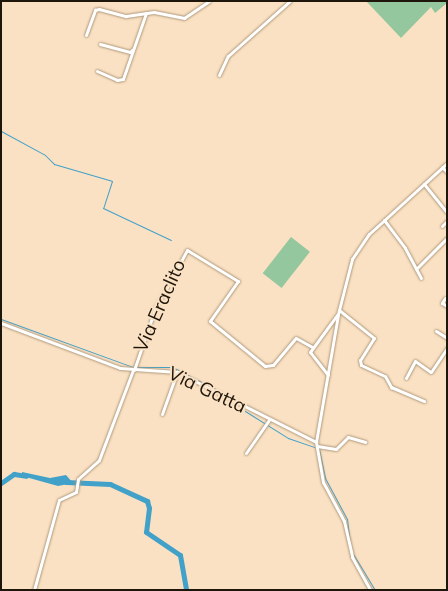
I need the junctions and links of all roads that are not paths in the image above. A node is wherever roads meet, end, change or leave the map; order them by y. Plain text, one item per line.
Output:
1 (208, 1) edge
2 (290, 1) edge
3 (146, 12) junction
4 (86, 35) dead end
5 (100, 44) dead end
6 (133, 50) junction
7 (97, 71) dead end
8 (219, 75) dead end
9 (447, 163) edge
10 (442, 167) junction
11 (447, 172) edge
12 (424, 184) junction
13 (447, 212) edge
14 (384, 220) junction
15 (447, 221) edge
16 (442, 226) dead end
17 (447, 238) edge
18 (416, 269) junction
19 (421, 278) dead end
20 (445, 298) dead end
21 (447, 306) edge
22 (339, 310) junction
23 (338, 314) junction
24 (1, 323) edge
25 (436, 331) dead end
26 (447, 338) edge
27 (312, 347) junction
28 (447, 348) edge
29 (133, 370) junction
30 (177, 372) junction
31 (328, 375) junction
32 (406, 378) dead end
33 (424, 401) dead end
34 (162, 414) dead end
35 (268, 422) junction
36 (316, 442) junction
37 (365, 442) dead end
38 (246, 453) dead end
39 (34, 590) edge
40 (370, 590) edge

1 - 3 street
2 - 8 street
3 - 4 street
3 - 6 street
5 - 6 street
6 - 7 street
9 - 10 street
10 - 11 street
10 - 12 street
12 - 13 street
12 - 14 street
14 - 18 street
14 - 22 street
15 - 16 street
17 - 18 street
18 - 19 street
20 - 21 street
22 - 23 street
22 - 33 street
23 - 27 street
23 - 31 street
24 - 29 street, Via Gatta
25 - 26 street
27 - 29 street, Via Eraclito
27 - 31 street
28 - 32 street
29 - 30 street, Via Gatta
29 - 39 street
30 - 34 street
30 - 35 street, Via Gatta
31 - 36 street
35 - 36 street, Via Gatta
35 - 38 street, Via Gatta
36 - 37 street
36 - 40 street

